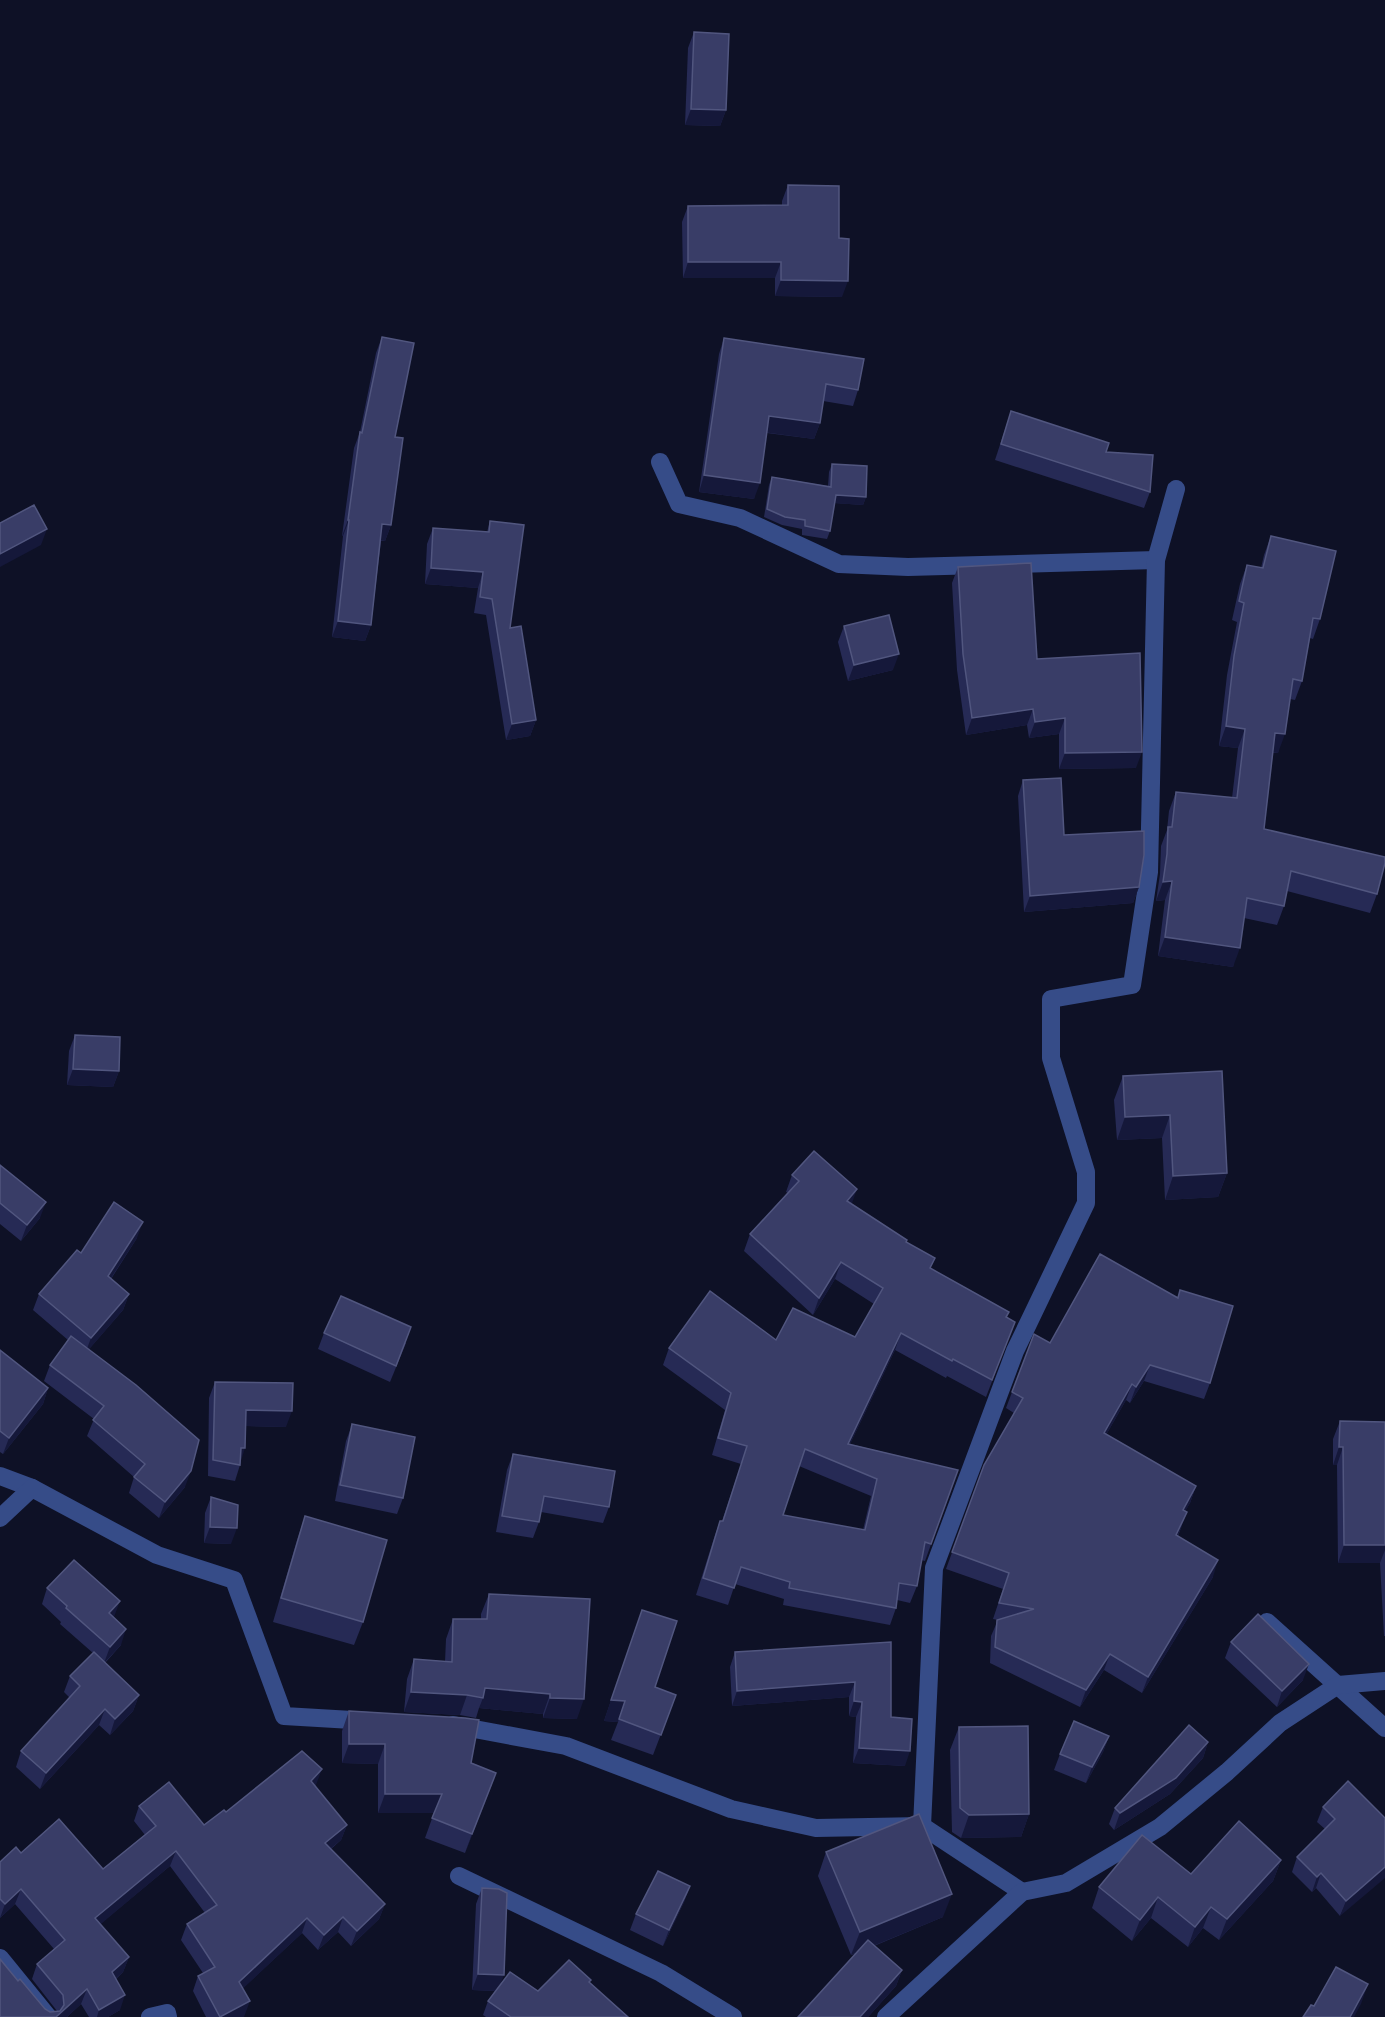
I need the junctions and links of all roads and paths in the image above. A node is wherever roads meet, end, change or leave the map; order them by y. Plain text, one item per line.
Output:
1 (660, 462) dead end
2 (1176, 489) dead end
3 (1156, 560) junction
4 (0, 1476) edge
5 (32, 1488) junction
6 (0, 1518) edge
7 (1267, 1622) edge
8 (1385, 1681) edge
9 (1338, 1685) junction
10 (389, 1722) edge
11 (436, 1725) edge
12 (1385, 1728) edge
13 (922, 1826) junction
14 (459, 1876) dead end
15 (1022, 1892) junction
16 (0, 1958) edge
17 (48, 2017) edge
18 (150, 2017) edge
19 (168, 2017) edge
20 (733, 2017) edge
21 (886, 2017) edge

1 - 3 street
2 - 3 street
3 - 13 street
4 - 5 street
5 - 6 street
5 - 10 street
7 - 9 street
8 - 9 street
9 - 12 street
9 - 15 street
11 - 13 street
13 - 15 street
14 - 20 street
15 - 21 street
16 - 17 street
18 - 19 street

